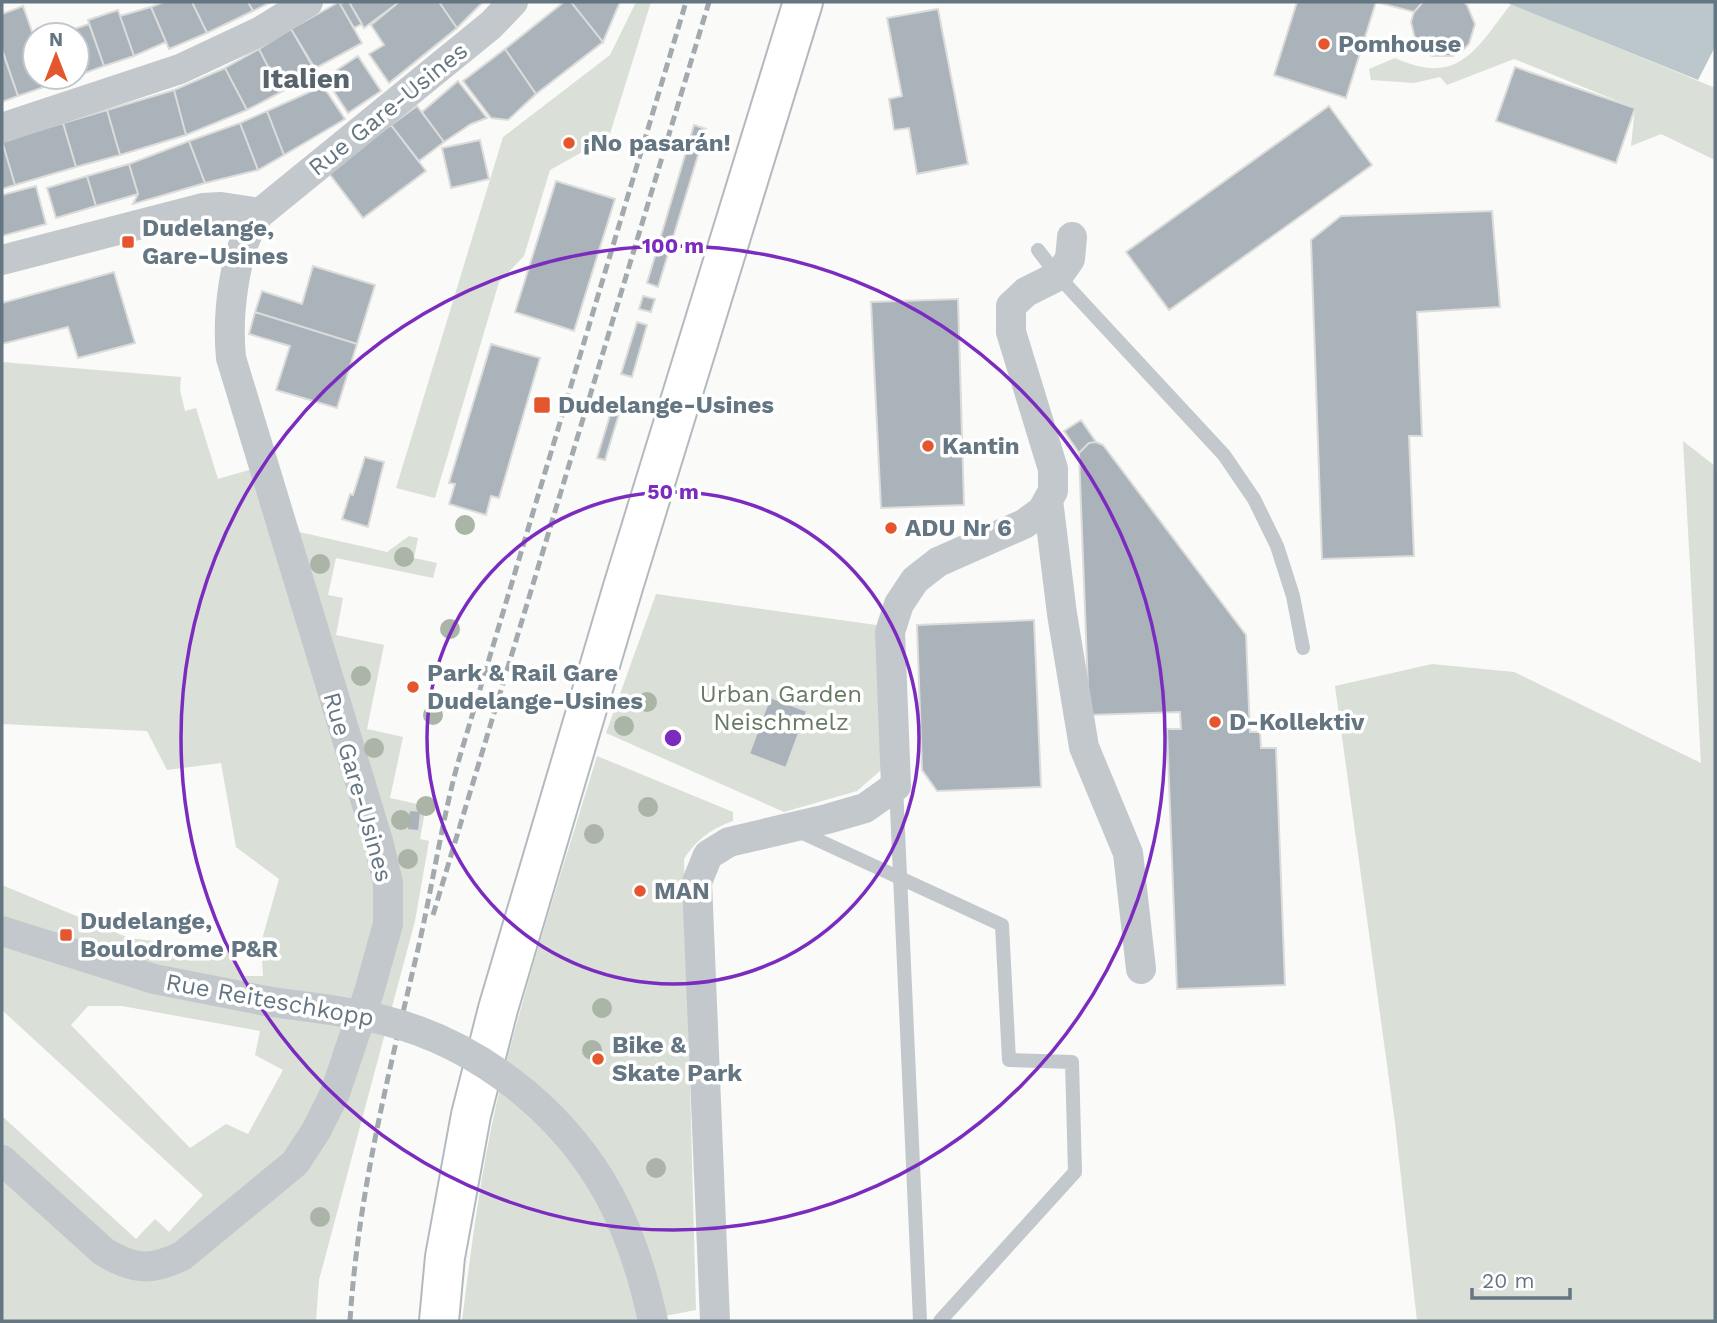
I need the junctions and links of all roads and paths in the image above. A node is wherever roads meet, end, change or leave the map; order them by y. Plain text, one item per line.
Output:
1 (308, 2) edge
2 (513, 2) edge
3 (803, 2) edge
4 (2, 128) edge
5 (260, 213) junction
6 (1072, 237) dead end
7 (1038, 250) dead end
8 (2, 260) edge
9 (1058, 276) junction
10 (1048, 500) junction
11 (1303, 648) dead end
12 (896, 786) junction
13 (789, 827) junction
14 (901, 877) junction
15 (2, 931) edge
16 (1142, 969) dead end
17 (2, 1160) edge
18 (439, 1321) edge
19 (653, 1321) edge
20 (715, 1321) edge
21 (920, 1321) edge
22 (940, 1321) edge

1 - 4 street
2 - 5 street, Rue Gare-Usines
3 - 18 main road
5 - 8 street
5 - 17 street, Rue Gare-Usines
6 - 9 street
7 - 9 lane
9 - 10 street
9 - 11 lane
10 - 12 street
10 - 16 street
12 - 13 street
12 - 14 lane
13 - 14 lane
13 - 20 street
14 - 21 lane
14 - 22 lane
15 - 19 street, Rue Reiteschkopp, bridge

